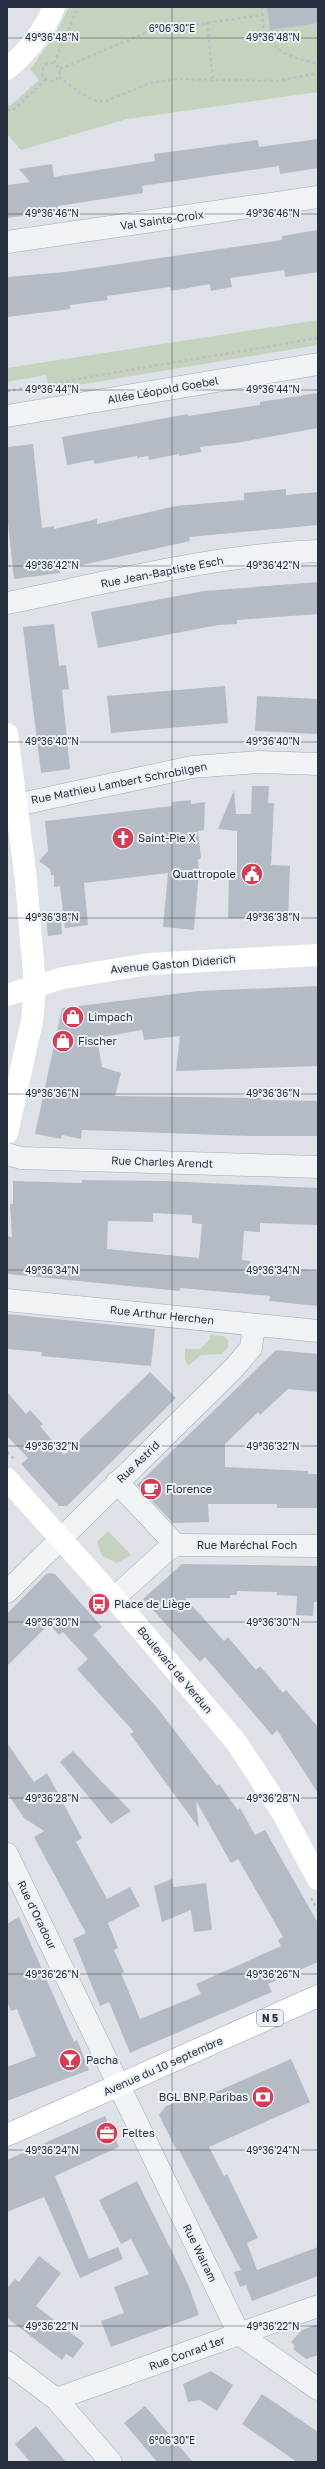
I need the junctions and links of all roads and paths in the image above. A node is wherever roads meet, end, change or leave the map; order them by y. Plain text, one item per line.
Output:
1 (54, 7) edge
2 (78, 7) edge
3 (262, 7) edge
4 (263, 15) junction
5 (207, 22) junction
6 (54, 63) junction
7 (318, 63) edge
8 (60, 69) junction
9 (7, 70) edge
10 (318, 73) edge
11 (59, 77) junction
12 (46, 79) junction
13 (213, 80) junction
14 (7, 110) edge
15 (318, 197) edge
16 (7, 242) edge
17 (318, 338) edge
18 (318, 364) edge
19 (7, 391) edge
20 (7, 416) edge
21 (318, 551) edge
22 (7, 603) edge
23 (7, 734) edge
24 (318, 764) edge
25 (12, 806) edge
26 (318, 955) edge
27 (36, 986) junction
28 (7, 995) edge
29 (7, 1133) edge
30 (7, 1154) edge
31 (318, 1167) edge
32 (7, 1300) edge
33 (254, 1325) junction
34 (318, 1331) edge
35 (7, 1479) edge
36 (117, 1482) junction
37 (61, 1538) junction
38 (176, 1545) junction
39 (318, 1546) edge
40 (7, 1592) edge
41 (114, 1598) junction
42 (7, 1854) edge
43 (314, 1887) edge
44 (318, 1911) edge
45 (318, 1996) edge
46 (119, 2085) junction
47 (7, 2135) edge
48 (318, 2306) edge
49 (239, 2334) junction
50 (7, 2362) edge
51 (318, 2389) edge
52 (56, 2399) junction
53 (110, 2462) edge

1 - 9 street
2 - 6 path
3 - 4 path
4 - 5 path
4 - 7 path
5 - 8 path
5 - 13 path
6 - 8 path
6 - 12 path
8 - 11 path
10 - 13 path
11 - 12 path
11 - 13 path
12 - 14 path
15 - 16 street, Val Sainte-Croix
17 - 19 path
18 - 20 street, Allée Léopold Goebel
21 - 22 street, Rue Jean-Baptiste Esch
23 - 25 street
24 - 25 street, Rue Mathieu Lambert Schrobilgen
25 - 27 street
26 - 27 street, Avenue Gaston Diderich
27 - 28 street, Avenue Gaston Diderich
27 - 29 street
30 - 31 street, Rue Charles Arendt
32 - 33 street, Rue Arthur Herchen
33 - 34 street, Rue Arthur Herchen
33 - 36 street, Rue Astrid
35 - 37 street, Boulevard de Verdun
36 - 37 street, Rue Astrid
36 - 38 street
37 - 40 street, Rue Astrid
37 - 41 street, Boulevard de Verdun
38 - 39 street, Rue Maréchal Foch
38 - 41 street
41 - 43 street, Boulevard de Verdun
42 - 46 street, Rue d'Oradour
43 - 44 path
45 - 46 street, Avenue du 10 septembre / N 5
46 - 47 street, Avenue du 10 septembre / N 5
46 - 49 street, Rue Walram
48 - 49 street, Rue Conrad 1er
49 - 51 street, Rue Walram
49 - 52 street, Rue Conrad 1er
50 - 52 street
52 - 53 street

